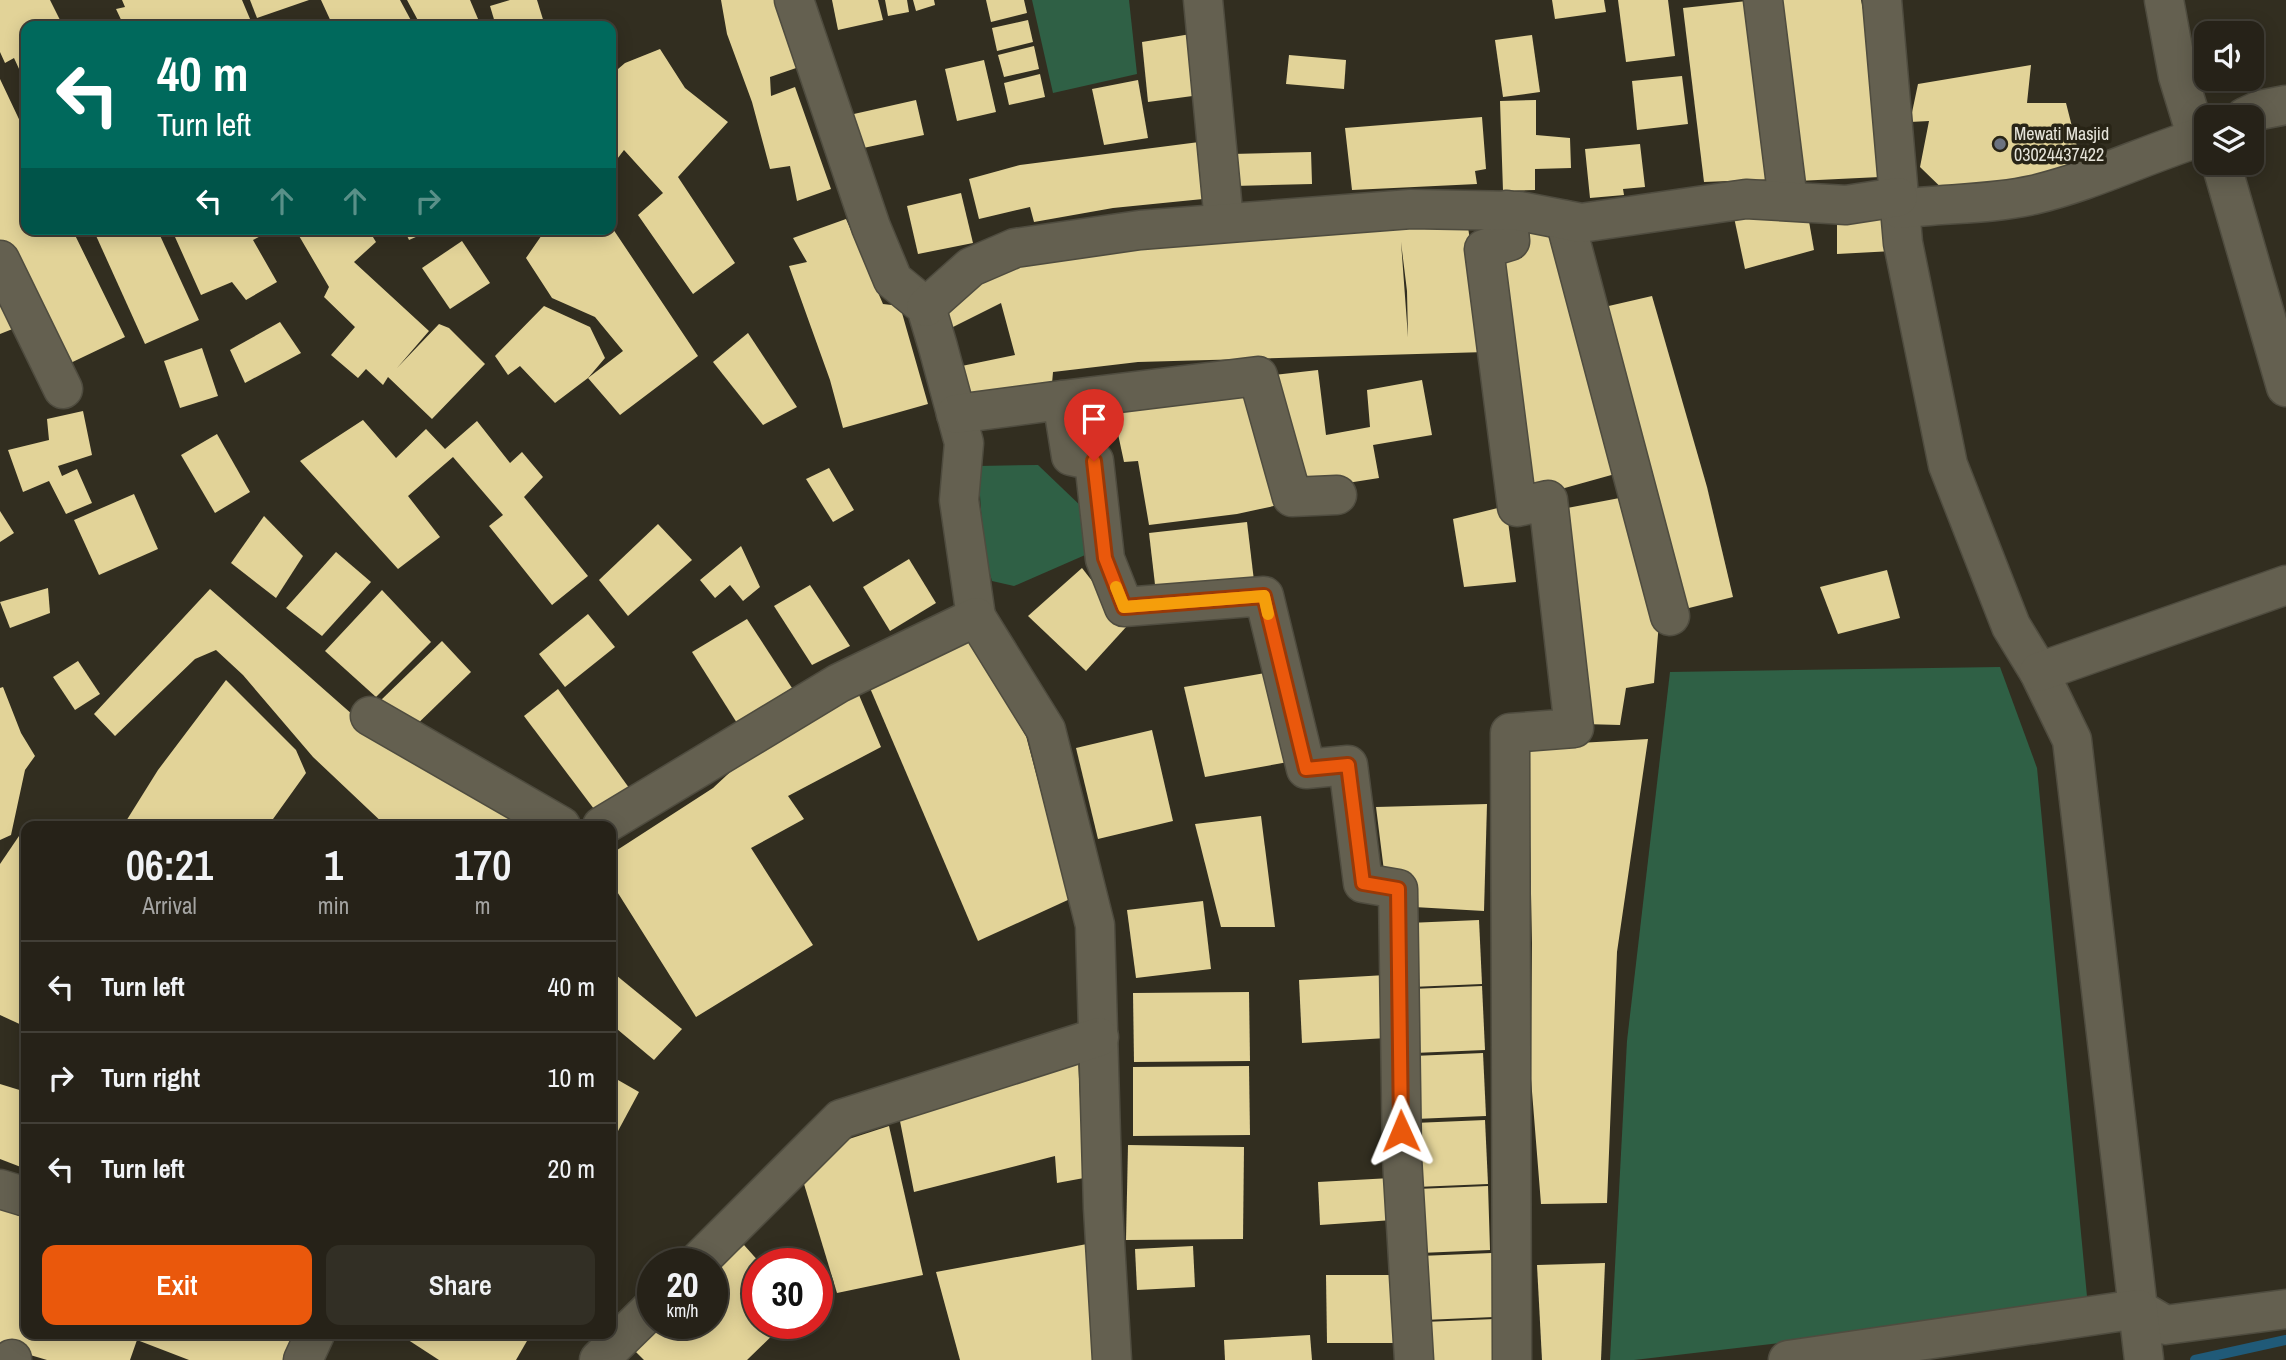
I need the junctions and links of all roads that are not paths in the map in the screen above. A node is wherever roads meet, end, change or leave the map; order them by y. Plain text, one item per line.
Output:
1 (794, 0) edge
2 (1203, 0) edge
3 (1763, 0) edge
4 (1882, 0) edge
5 (2164, 0) edge
6 (2286, 105) edge
7 (2264, 109) edge
8 (2194, 113) edge
9 (2194, 149) edge
10 (2218, 175) edge
11 (1788, 201) junction
12 (1899, 203) junction
13 (1507, 210) junction
14 (1565, 220) junction
15 (1224, 222) junction
16 (0, 260) edge
17 (926, 307) junction
18 (2286, 387) edge
19 (63, 390) dead end
20 (1062, 400) junction
21 (956, 414) junction
22 (1337, 495) dead end
23 (2286, 585) edge
24 (1670, 616) dead end
25 (976, 617) junction
26 (2039, 672) junction
27 (370, 716) dead end
28 (552, 821) edge
29 (610, 821) edge
30 (1099, 1037) junction
31 (0, 1189) edge
32 (21, 1195) edge
33 (712, 1248) edge
34 (2138, 1309) junction
35 (2286, 1309) edge
36 (637, 1323) edge
37 (313, 1339) edge
38 (303, 1360) edge
39 (599, 1360) edge
40 (1112, 1360) edge
41 (1414, 1360) edge
42 (1512, 1360) edge
43 (1788, 1360) edge
44 (2144, 1360) edge

1 - 17 street
2 - 15 street
3 - 11 street
4 - 12 street
5 - 8 street
6 - 7 street
9 - 12 street
10 - 18 street
11 - 12 street
11 - 14 street
12 - 26 street
13 - 14 street
13 - 15 street
13 - 42 street
14 - 24 street
15 - 17 street
16 - 19 street
17 - 21 street
20 - 21 street
20 - 22 street
20 - 41 street
21 - 25 street
23 - 26 street
25 - 29 street
25 - 30 street
26 - 34 street
27 - 28 street
30 - 33 street
30 - 40 street
31 - 32 street
34 - 35 street
34 - 43 street
34 - 44 street
36 - 39 street
37 - 38 street

